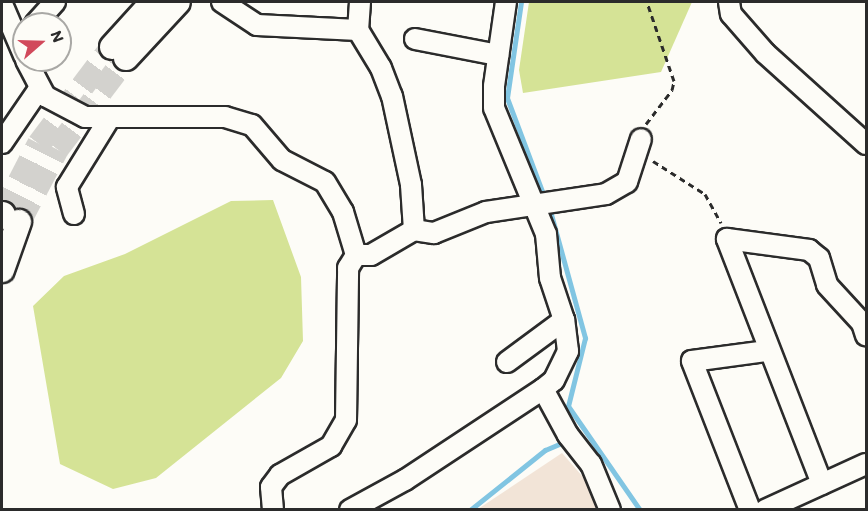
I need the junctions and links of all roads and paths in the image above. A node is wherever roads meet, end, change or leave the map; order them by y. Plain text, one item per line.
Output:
1 (153, 2) edge
2 (178, 2) edge
3 (222, 2) edge
4 (360, 2) edge
5 (506, 2) edge
6 (647, 2) edge
7 (2, 4) edge
8 (730, 8) edge
9 (358, 30) junction
10 (12, 31) edge
11 (415, 39) dead end
12 (498, 55) junction
13 (31, 72) edge
14 (39, 89) junction
15 (109, 119) junction
16 (2, 143) edge
17 (867, 144) edge
18 (639, 146) junction
19 (534, 208) junction
20 (74, 214) dead end
21 (8, 218) tunnel mouth
22 (414, 230) junction
23 (727, 239) junction
24 (357, 255) junction
25 (2, 270) edge
26 (564, 320) junction
27 (867, 334) edge
28 (767, 351) junction
29 (507, 362) dead end
30 (543, 389) junction
31 (867, 464) edge
32 (822, 484) junction
33 (273, 510) edge
34 (350, 510) edge
35 (610, 510) edge
36 (750, 510) edge
37 (765, 510) edge

1 - 2 main road
3 - 9 street
4 - 9 street
5 - 12 street
6 - 18 path
7 - 10 street
8 - 17 street
9 - 22 street
11 - 12 street
12 - 19 street
13 - 14 street
14 - 15 street
14 - 16 street
15 - 20 street
15 - 24 street
18 - 19 street
18 - 23 path
19 - 22 street
19 - 26 street
21 - 25 main road
22 - 24 street
23 - 27 street
23 - 28 street
24 - 33 street
26 - 29 street
26 - 30 street
28 - 32 street
28 - 36 street
30 - 34 street
30 - 35 street
31 - 32 street
32 - 37 street

